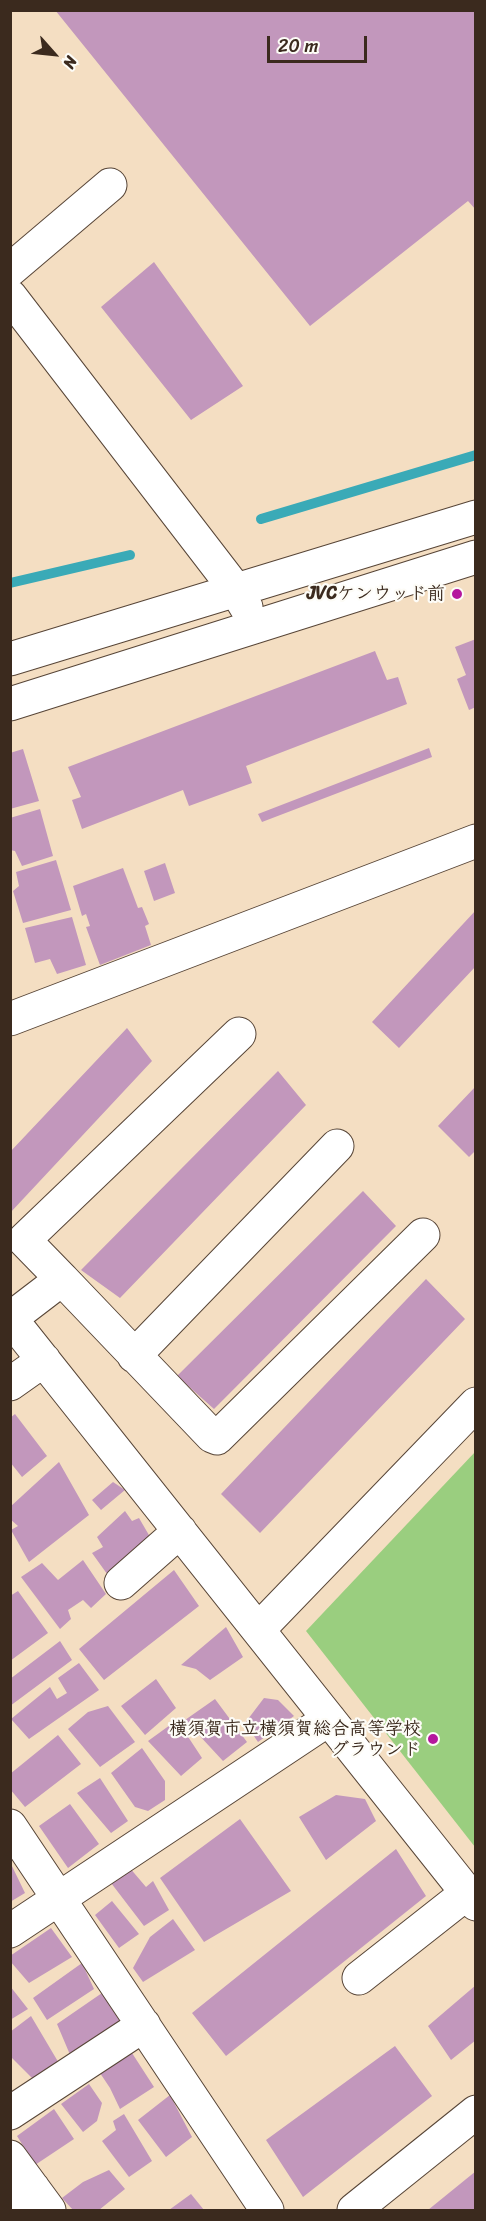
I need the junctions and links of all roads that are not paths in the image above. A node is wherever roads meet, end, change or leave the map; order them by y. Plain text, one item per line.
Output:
1 (110, 185) dead end
2 (10, 270) edge
3 (10, 296) edge
4 (476, 517) edge
5 (476, 557) edge
6 (236, 590) junction
7 (258, 627) junction
8 (10, 659) edge
9 (10, 704) edge
10 (476, 841) edge
11 (10, 1019) edge
12 (239, 1034) dead end
13 (337, 1146) dead end
14 (423, 1234) dead end
15 (62, 1280) junction
16 (11, 1318) edge
17 (134, 1356) junction
18 (44, 1360) junction
19 (10, 1384) edge
20 (476, 1404) edge
21 (180, 1531) junction
22 (121, 1583) dead end
23 (258, 1630) junction
24 (329, 1719) junction
25 (10, 1826) edge
26 (59, 1899) junction
27 (471, 1899) edge
28 (10, 1931) edge
29 (359, 1978) dead end
30 (144, 2025) junction
31 (476, 2112) edge
32 (10, 2113) edge
33 (10, 2157) edge
34 (31, 2202) edge
35 (267, 2211) edge
36 (354, 2211) edge

1 - 2 street
3 - 6 street
4 - 6 street
5 - 7 street
6 - 7 street
6 - 8 street
7 - 9 street
10 - 11 street
12 - 15 street
13 - 17 street
14 - 17 street
15 - 16 street
15 - 17 street
16 - 18 street
18 - 19 street
18 - 21 street
20 - 23 street
21 - 22 street
21 - 23 street
23 - 24 street
24 - 26 street
24 - 27 street
25 - 26 street
26 - 28 street
26 - 30 street
27 - 29 street
30 - 32 street
30 - 35 street
31 - 36 street
33 - 34 street

